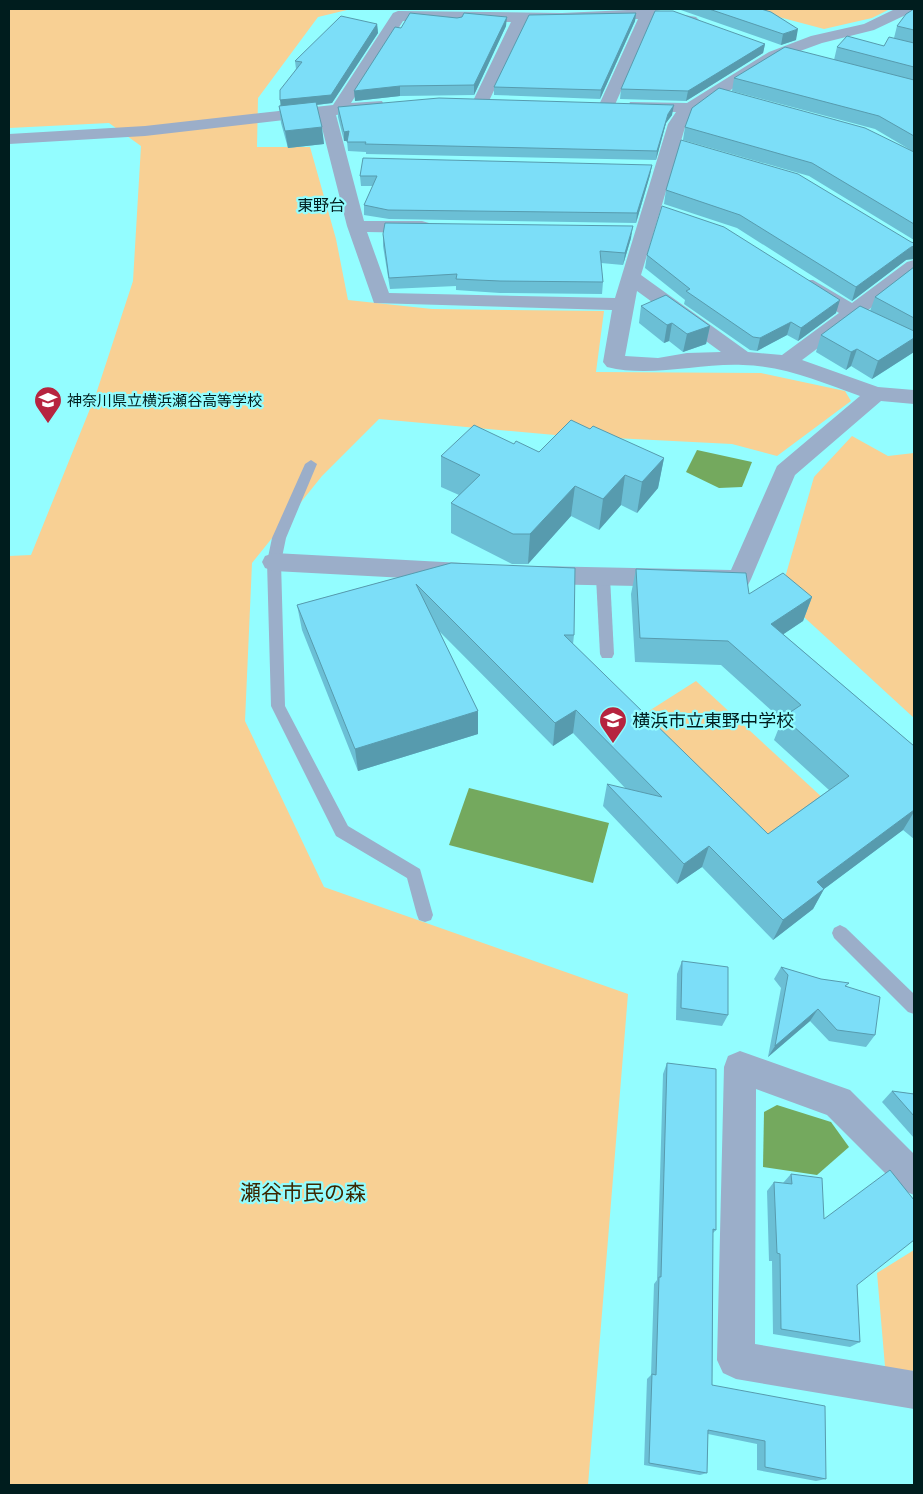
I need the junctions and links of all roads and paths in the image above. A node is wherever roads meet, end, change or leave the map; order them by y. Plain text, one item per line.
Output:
1 (907, 9) edge
2 (648, 14) junction
3 (520, 17) junction
4 (709, 26) edge
5 (843, 33) junction
6 (876, 41) dead end
7 (759, 46) edge
8 (781, 53) junction
9 (810, 61) edge
10 (716, 94) junction
11 (735, 99) edge
12 (464, 101) edge
13 (481, 101) junction
14 (501, 102) edge
15 (391, 104) edge
16 (588, 105) edge
17 (607, 105) junction
18 (690, 108) junction
19 (332, 110) junction
20 (9, 139) edge
21 (340, 160) junction
22 (360, 161) edge
23 (356, 226) junction
24 (436, 227) edge
25 (913, 254) edge
26 (794, 276) edge
27 (631, 278) junction
28 (623, 304) junction
29 (853, 312) junction
30 (914, 344) edge
31 (743, 358) junction
32 (786, 362) junction
33 (876, 394) junction
34 (914, 397) edge
35 (312, 464) dead end
36 (274, 562) junction
37 (487, 574) edge
38 (516, 575) edge
39 (603, 577) junction
40 (607, 654) dead end
41 (425, 915) dead end
42 (840, 933) dead end
43 (914, 1006) edge
44 (914, 1178) edge
45 (914, 1390) edge

1 - 5 street
2 - 3 street
2 - 4 street
2 - 17 street
3 - 13 street
3 - 19 street
5 - 6 street
5 - 8 street
7 - 8 street
8 - 9 street
8 - 10 street
10 - 11 street
10 - 18 street
12 - 13 street
13 - 14 street
15 - 19 street
16 - 17 street
17 - 18 street
18 - 27 street
19 - 20 street
19 - 21 street
21 - 22 street
21 - 23 street
23 - 24 street
23 - 28 street
25 - 29 street
26 - 29 street
27 - 28 street
27 - 31 street
28 - 31 street
29 - 30 street
29 - 32 street
31 - 32 street
32 - 33 street
33 - 34 street
33 - 39 street
35 - 36 lane
36 - 37 street
36 - 41 lane
38 - 39 street
39 - 40 lane
42 - 43 lane
44 - 45 street

